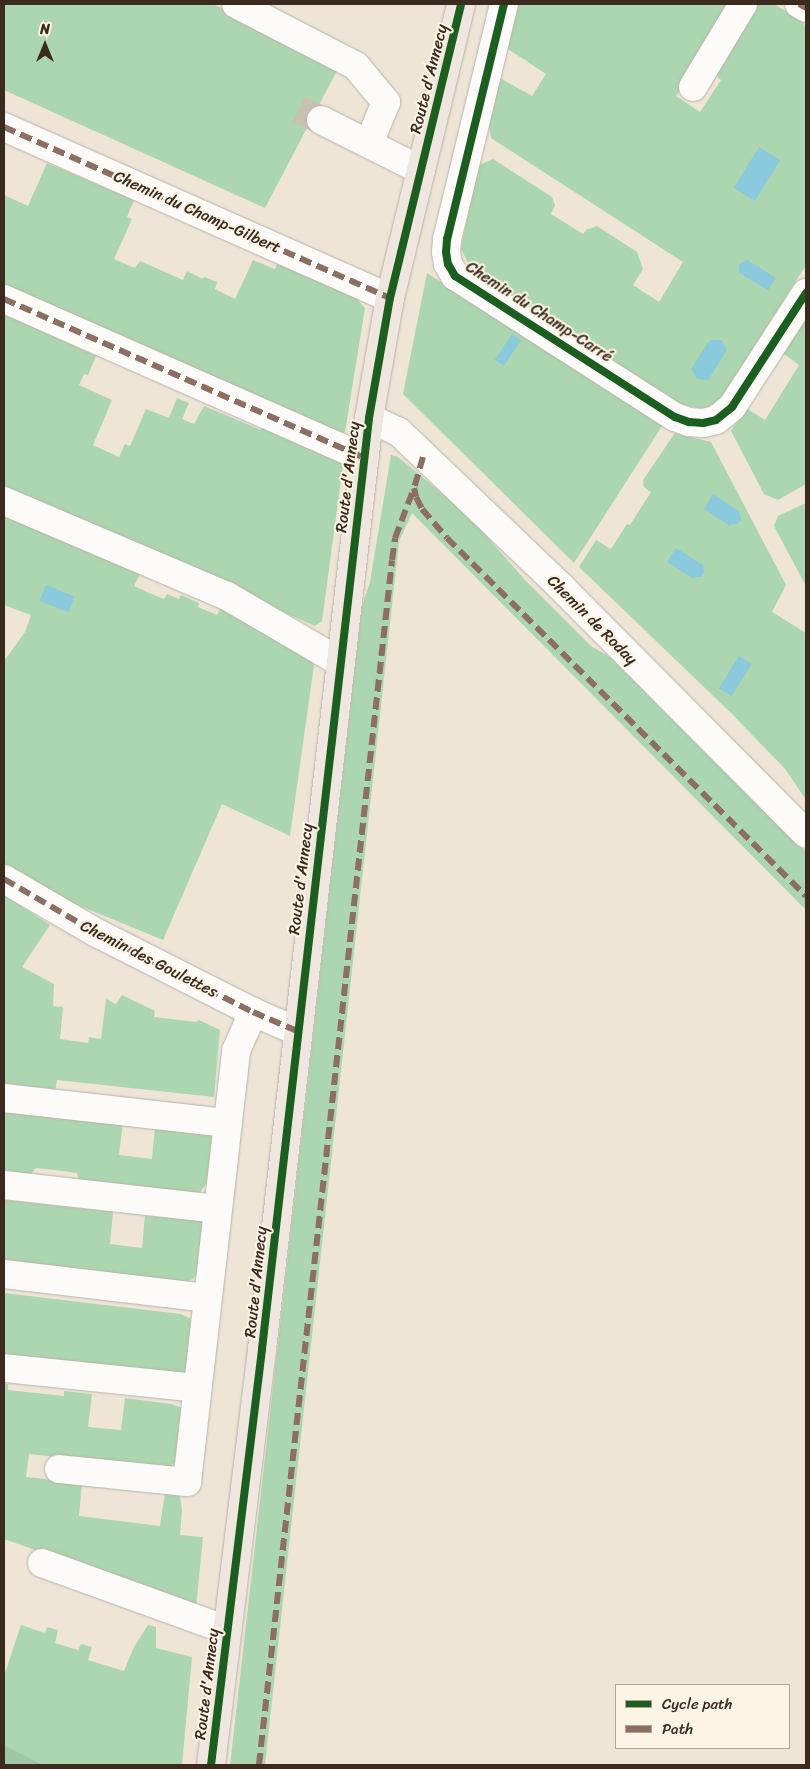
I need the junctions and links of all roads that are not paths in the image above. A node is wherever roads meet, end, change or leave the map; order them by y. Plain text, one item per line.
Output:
1 (236, 4) edge
2 (461, 4) edge
3 (504, 4) edge
4 (743, 4) edge
5 (799, 4) edge
6 (806, 8) edge
7 (693, 87) dead end
8 (321, 120) tunnel mouth
9 (4, 127) edge
10 (369, 143) junction
11 (421, 170) junction
12 (806, 293) edge
13 (390, 298) junction
14 (4, 299) edge
15 (369, 418) junction
16 (364, 458) junction
17 (4, 501) edge
18 (340, 662) junction
19 (806, 834) edge
20 (4, 879) edge
21 (253, 1012) junction
22 (297, 1031) junction
23 (4, 1098) edge
24 (228, 1124) junction
25 (4, 1185) edge
26 (216, 1209) junction
27 (4, 1274) edge
28 (206, 1298) junction
29 (4, 1368) edge
30 (197, 1388) junction
31 (59, 1469) dead end
32 (42, 1563) dead end
33 (227, 1630) junction
34 (211, 1765) edge

1 - 10 street
2 - 11 main road, Route d'Annecy
3 - 12 street, Chemin du Champ-Carré
4 - 7 street
5 - 6 street
8 - 10 street
9 - 13 street, Chemin du Champ-Gilbert
10 - 11 street
11 - 13 main road, Route d'Annecy
13 - 15 main road, Route d'Annecy
14 - 16 street
15 - 16 main road, Route d'Annecy
15 - 19 street, Chemin de Roday
16 - 18 main road, Route d'Annecy
17 - 18 street
18 - 22 main road, Route d'Annecy
20 - 21 street, Chemin des Goulettes
21 - 22 street, Chemin des Goulettes
21 - 24 street
22 - 33 main road, Route d'Annecy
23 - 24 street
24 - 26 street
25 - 26 street
26 - 28 street
27 - 28 street
28 - 30 street
29 - 30 street
30 - 31 street
32 - 33 street
33 - 34 main road, Route d'Annecy

